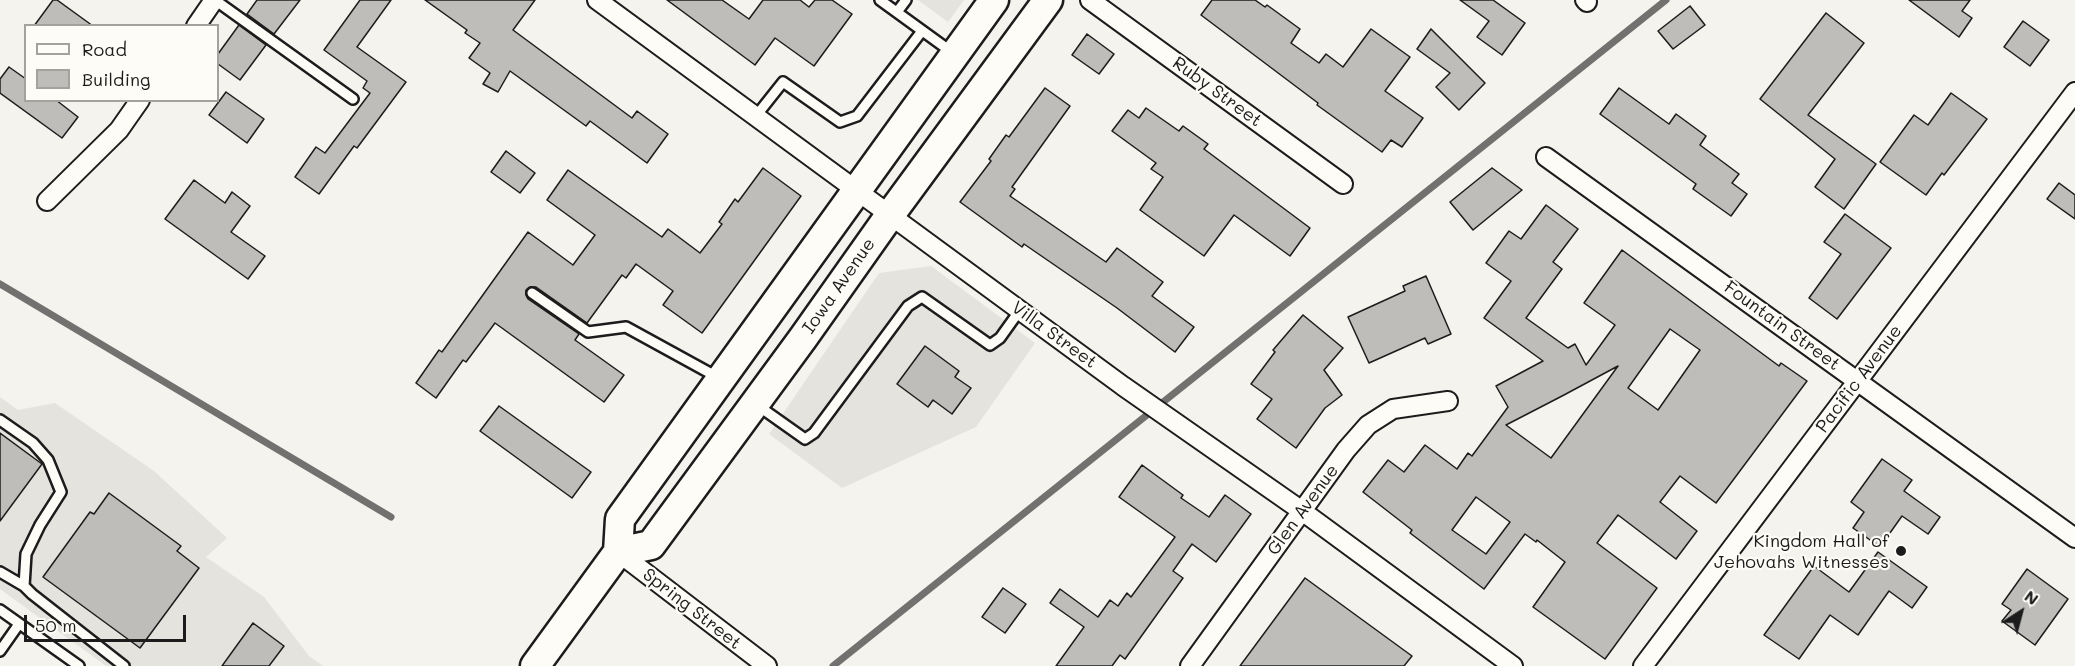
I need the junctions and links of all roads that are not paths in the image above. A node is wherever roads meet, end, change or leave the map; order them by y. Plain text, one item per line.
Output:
1 (215, 0) edge
2 (597, 0) edge
3 (880, 0) edge
4 (906, 0) edge
5 (994, 0) edge
6 (1048, 0) edge
7 (1090, 0) edge
8 (897, 12) junction
9 (197, 24) edge
10 (922, 31) junction
11 (955, 54) junction
12 (2075, 92) edge
13 (353, 99) dead end
14 (140, 102) edge
15 (756, 116) junction
16 (1546, 157) dead end
17 (1343, 184) dead end
18 (856, 190) junction
19 (47, 201) dead end
20 (890, 215) junction
21 (532, 292) dead end
22 (1020, 310) junction
23 (721, 379) junction
24 (1857, 380) junction
25 (1448, 401) dead end
26 (755, 404) junction
27 (0, 420) edge
28 (1302, 511) junction
29 (2075, 538) edge
30 (618, 552) junction
31 (0, 572) edge
32 (24, 586) junction
33 (0, 610) edge
34 (20, 624) junction
35 (0, 651) edge
36 (541, 657) edge
37 (79, 666) edge
38 (124, 666) edge
39 (767, 666) edge
40 (1190, 666) edge
41 (1513, 666) edge
42 (1644, 666) edge

1 - 9 street
1 - 13 lane
2 - 15 street, Villa Street
3 - 8 lane
4 - 8 lane
5 - 11 main road
6 - 20 main road, Iowa Avenue
7 - 17 street, Ruby Street
8 - 10 lane
10 - 11 lane
10 - 15 lane
11 - 18 main road
12 - 24 street, Pacific Avenue
14 - 19 street
15 - 18 street, Villa Street
16 - 24 street, Fountain Street
18 - 20 street, Villa Street
18 - 23 main road
20 - 22 street, Villa Street
20 - 26 main road, Iowa Avenue
21 - 23 lane
22 - 26 lane
22 - 28 street, Villa Street
23 - 30 main road
24 - 29 street, Fountain Street
24 - 42 street, Pacific Avenue
25 - 28 street, Glen Avenue
26 - 30 main road, Iowa Avenue
27 - 32 lane
28 - 40 street, Glen Avenue
28 - 41 street, Villa Street
30 - 36 main road
30 - 39 street, Spring Street
31 - 32 lane
32 - 38 lane
33 - 34 lane
34 - 35 lane
34 - 37 lane

